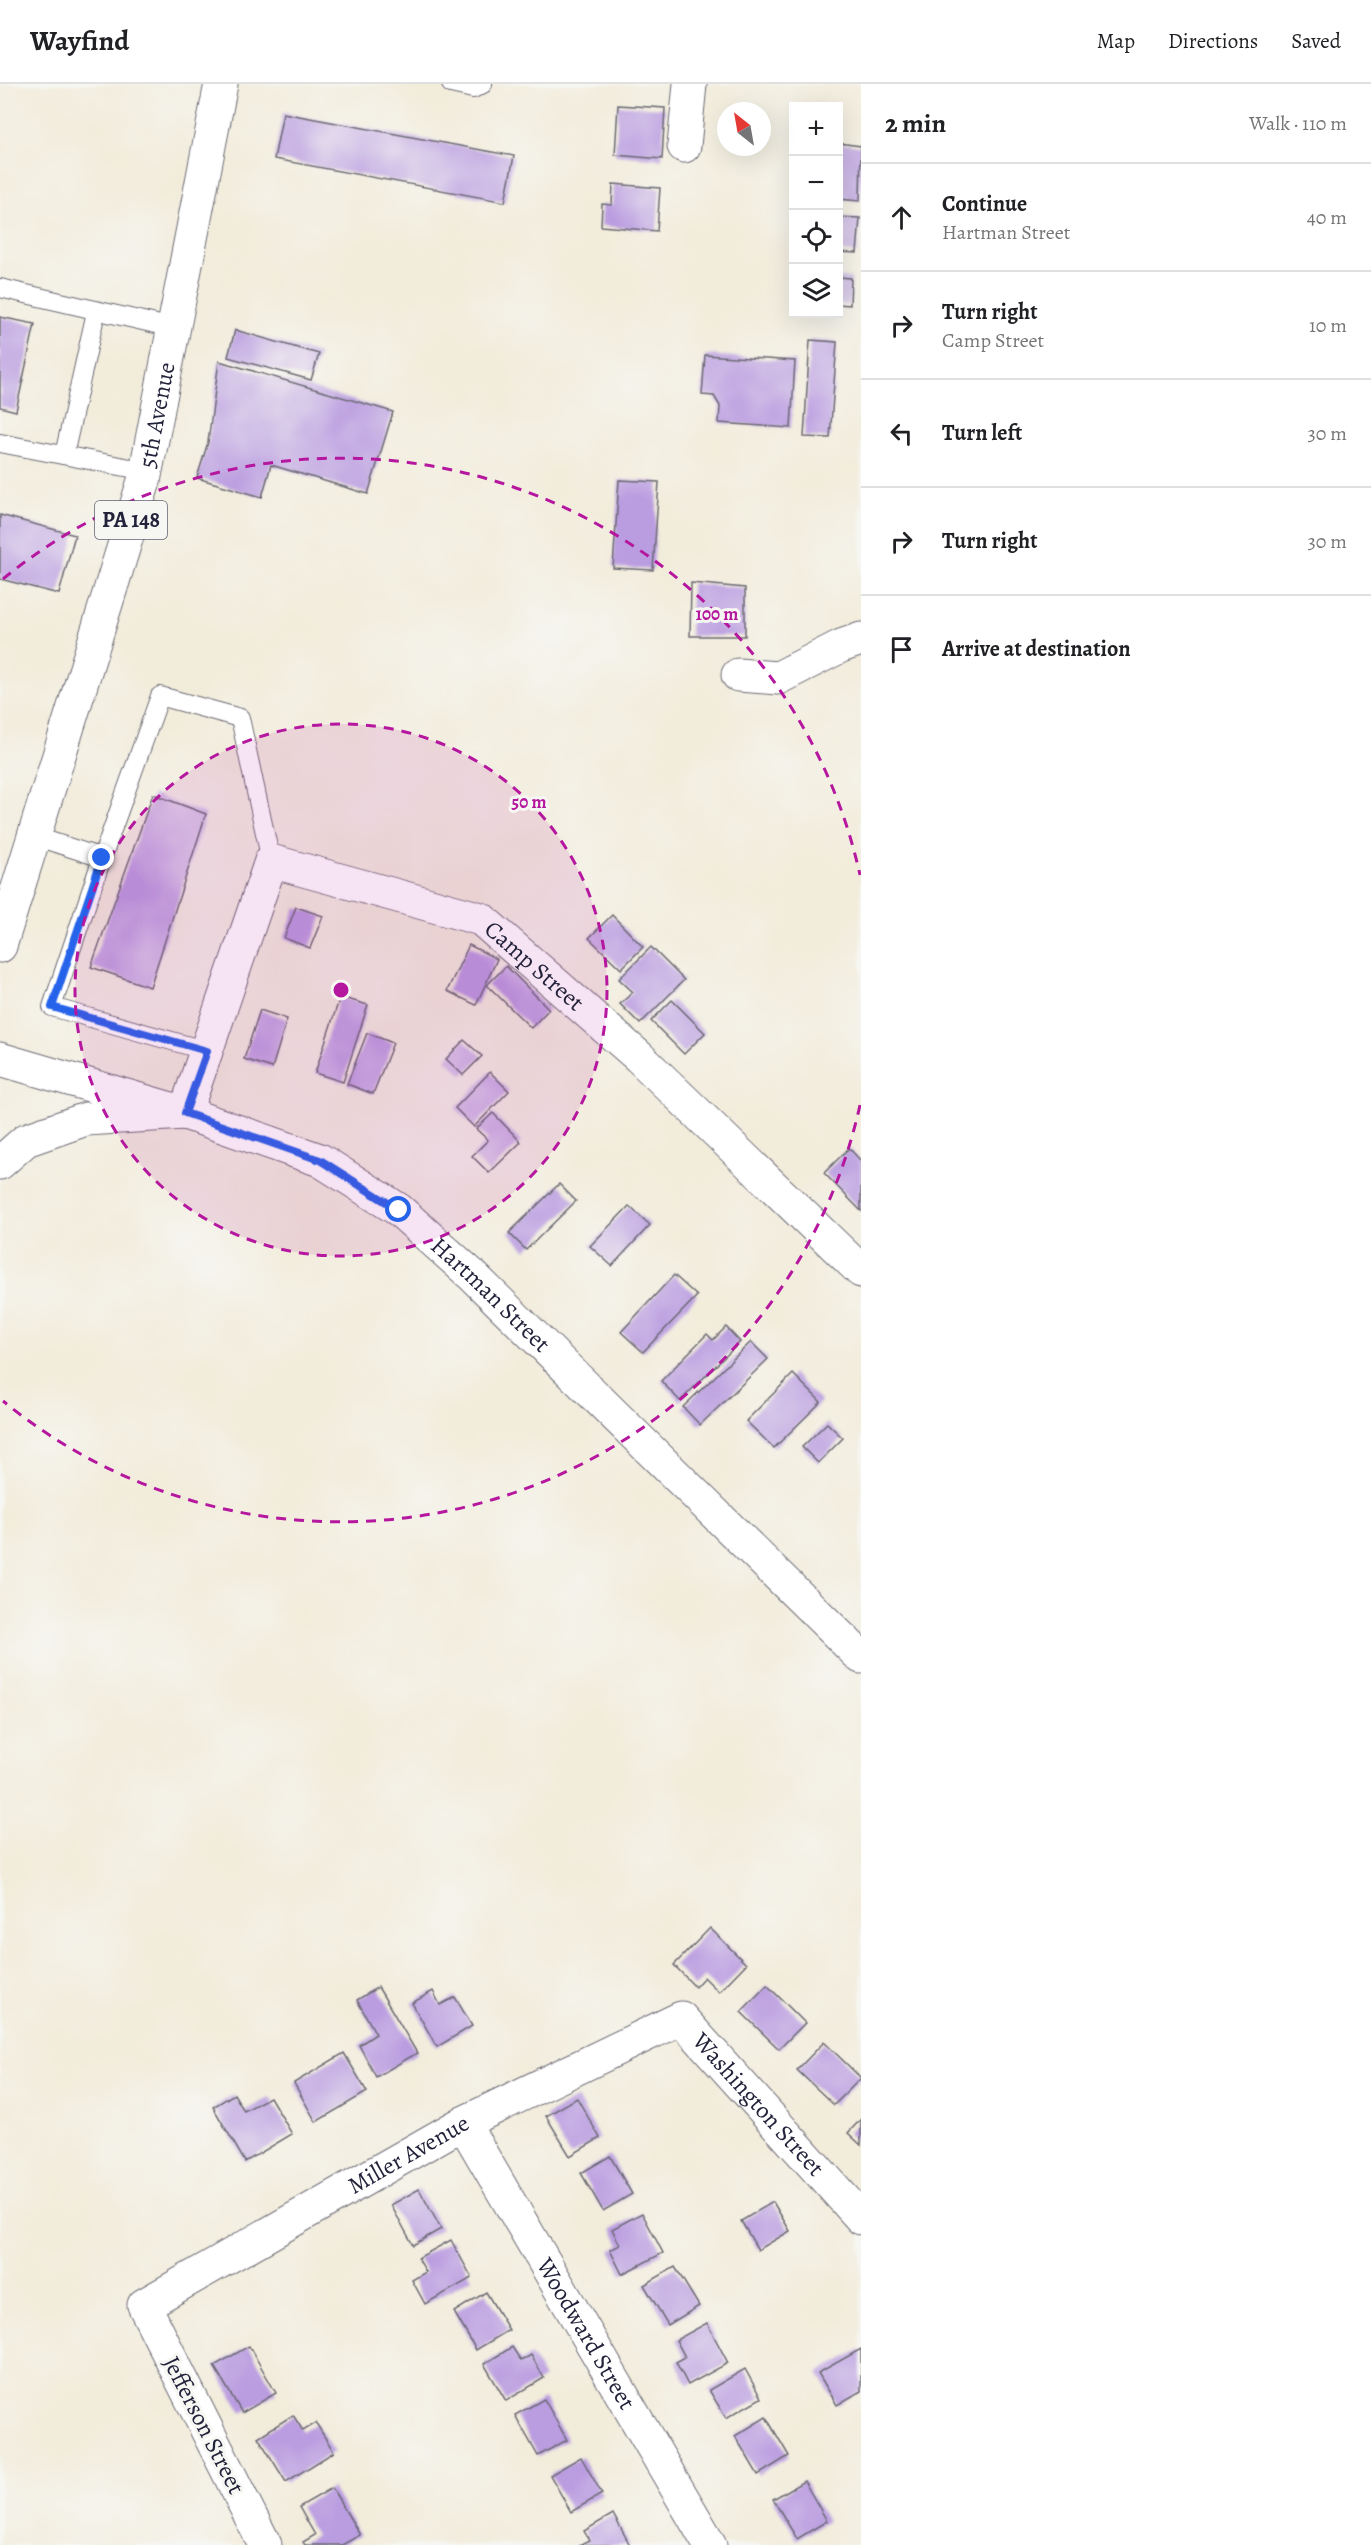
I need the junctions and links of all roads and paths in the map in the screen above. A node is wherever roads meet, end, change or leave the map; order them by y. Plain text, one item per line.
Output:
1 (221, 84) edge
2 (451, 84) edge
3 (483, 84) edge
4 (690, 84) edge
5 (684, 146) dead end
6 (0, 288) edge
7 (96, 312) junction
8 (173, 328) junction
9 (0, 443) edge
10 (64, 455) junction
11 (146, 471) junction
12 (861, 639) edge
13 (738, 675) dead end
14 (34, 836) junction
15 (102, 858) junction
16 (271, 861) junction
17 (0, 946) edge
18 (207, 1051) junction
19 (0, 1059) edge
20 (185, 1113) junction
21 (0, 1163) edge
22 (861, 1271) edge
23 (861, 1657) edge
24 (681, 2018) joint
25 (463, 2123) junction
26 (861, 2218) edge
27 (144, 2305) joint
28 (264, 2545) edge
29 (710, 2545) edge

1 - 8 street, 5th Avenue / PA 148
2 - 3 lane
4 - 5 street
6 - 7 lane
7 - 8 lane
7 - 10 lane
8 - 11 street, 5th Avenue / PA 148
9 - 10 lane
10 - 11 lane
11 - 14 street, 5th Avenue / PA 148
12 - 13 street
14 - 15 lane
14 - 17 street, 5th Avenue / PA 148
15 - 16 lane
15 - 18 lane
16 - 18 street
16 - 22 street, Camp Street
18 - 20 street
19 - 20 street, Hartman Street
20 - 21 street
20 - 23 street, Hartman Street
24 - 25 street, Miller Avenue
24 - 26 street, Washington Street
25 - 27 street, Miller Avenue
25 - 29 street, Woodward Street
27 - 28 street, Jefferson Street

